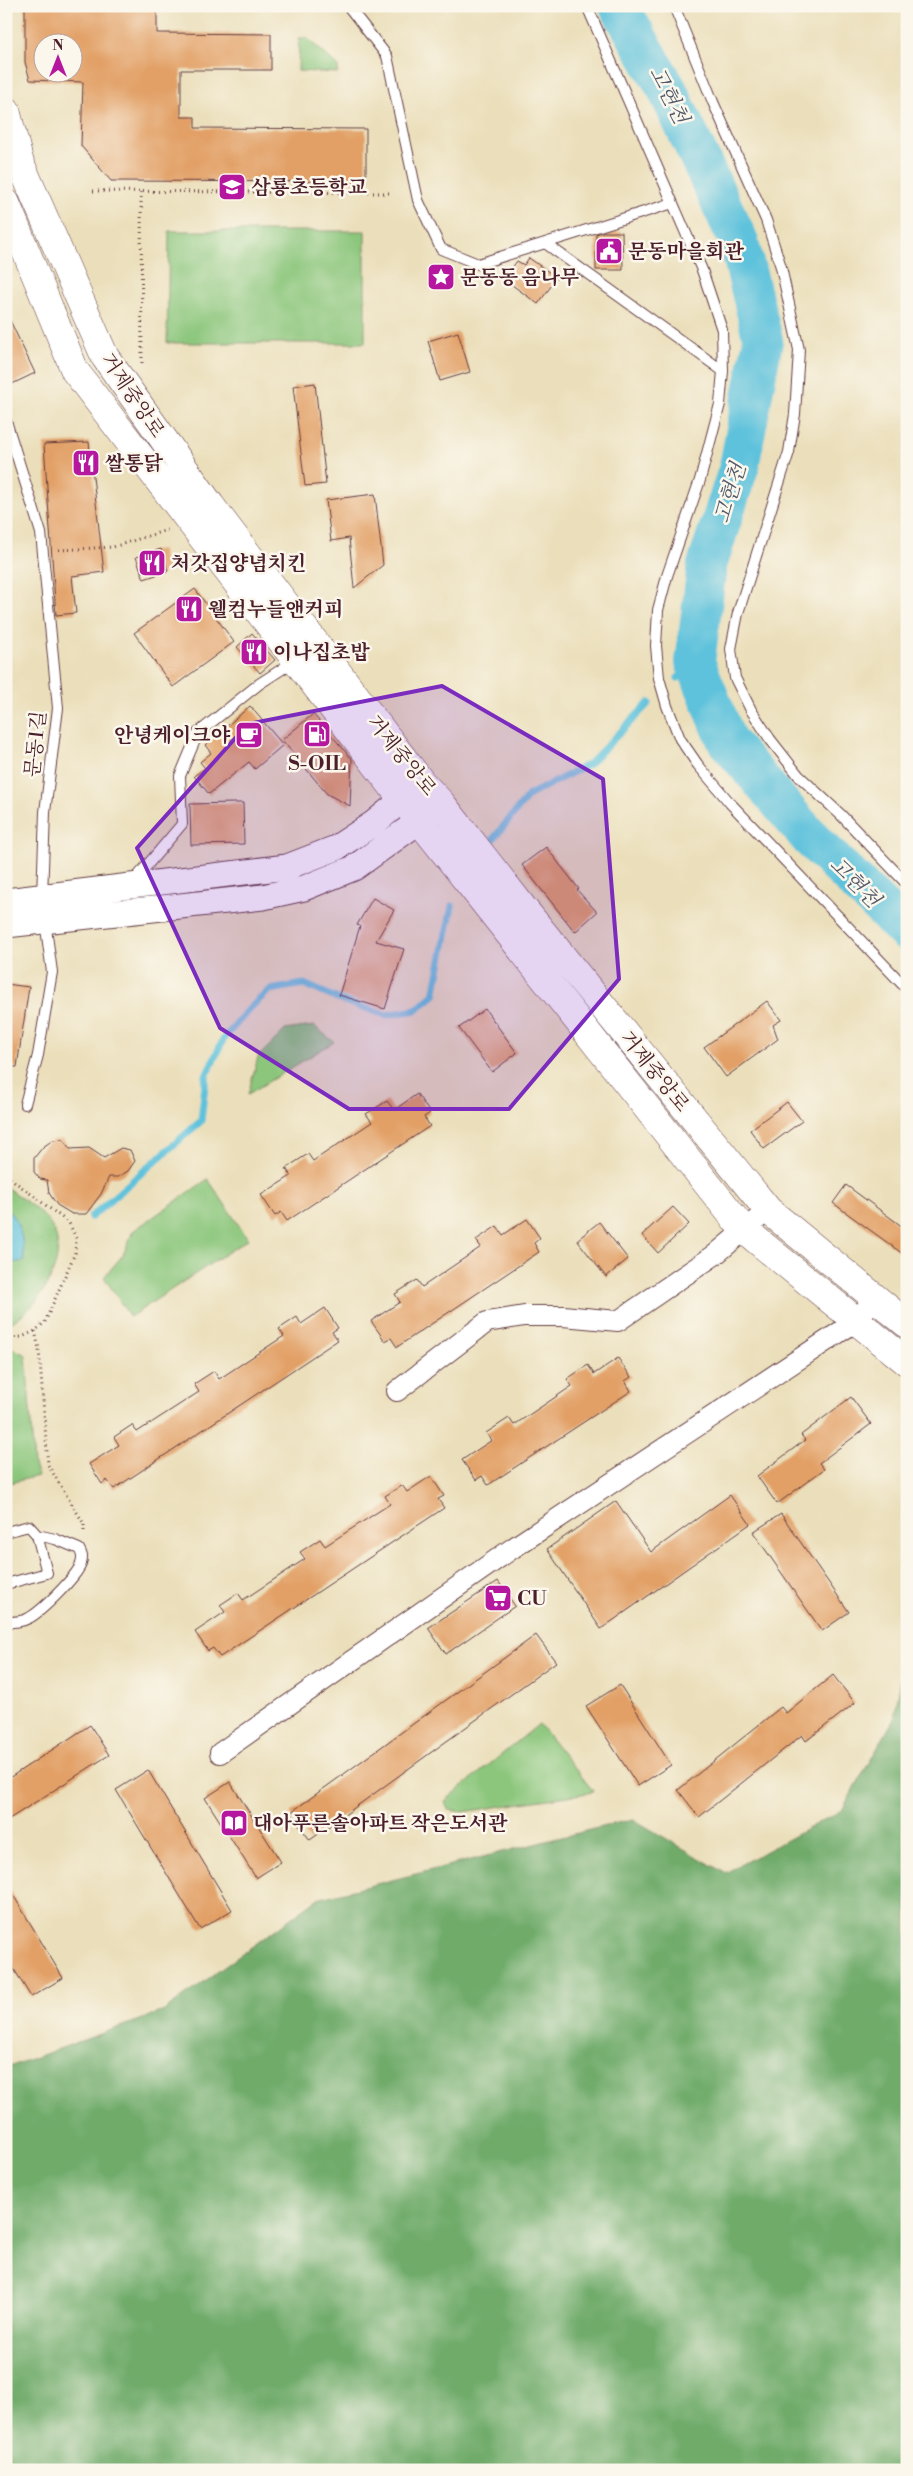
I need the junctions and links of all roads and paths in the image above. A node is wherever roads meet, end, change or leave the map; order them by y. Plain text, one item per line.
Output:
1 (348, 6) edge
2 (587, 6) edge
3 (674, 6) edge
4 (6, 110) edge
5 (93, 191) dead end
6 (141, 192) junction
7 (390, 193) dead end
8 (6, 203) edge
9 (673, 203) junction
10 (545, 243) junction
11 (723, 371) junction
12 (142, 375) dead end
13 (6, 421) edge
14 (168, 530) dead end
15 (43, 550) junction
16 (297, 659) junction
17 (354, 735) junction
18 (413, 792) junction
19 (442, 804) junction
20 (421, 822) junction
21 (374, 823) junction
22 (386, 845) junction
23 (452, 861) junction
24 (907, 884) edge
25 (129, 887) junction
26 (6, 901) edge
27 (44, 909) junction
28 (6, 925) edge
29 (907, 989) edge
30 (25, 1104) dead end
31 (6, 1175) edge
32 (768, 1210) junction
33 (743, 1229) junction
34 (876, 1298) junction
35 (855, 1322) junction
36 (907, 1324) edge
37 (35, 1331) junction
38 (6, 1338) edge
39 (907, 1362) edge
40 (397, 1391) dead end
41 (6, 1532) edge
42 (37, 1535) junction
43 (79, 1549) junction
44 (6, 1584) edge
45 (6, 1622) edge
46 (220, 1753) dead end

1 - 10 lane
2 - 9 lane
3 - 24 lane
4 - 18 main road, 거제중앙로
5 - 6 path
6 - 7 path
6 - 12 path
8 - 16 main road, 거제중앙로
9 - 10 lane
9 - 11 lane
10 - 11 lane
11 - 29 lane
13 - 15 lane, 문동1길
14 - 15 path
15 - 27 lane, 문동1길
16 - 17 main road, 거제중앙로
16 - 25 lane
17 - 18 main road, 거제중앙로
17 - 21 street
18 - 19 main road, 거제중앙로
18 - 20 main road, 거제중앙로
18 - 21 street
19 - 20 street
19 - 32 main road, 거제중앙로
20 - 22 street
20 - 23 main road, 거제중앙로
21 - 25 street
22 - 23 street
22 - 27 street
23 - 33 main road, 거제중앙로
25 - 27 street
26 - 27 street
27 - 28 street
27 - 30 lane, 문동1길
31 - 37 path
32 - 33 street
32 - 34 main road, 거제중앙로
33 - 35 main road, 거제중앙로
33 - 40 street
34 - 35 street
34 - 36 main road, 거제중앙로
35 - 39 main road, 거제중앙로
35 - 46 street
37 - 38 path
37 - 43 path
41 - 42 lane
42 - 43 lane
42 - 44 lane
43 - 45 lane

